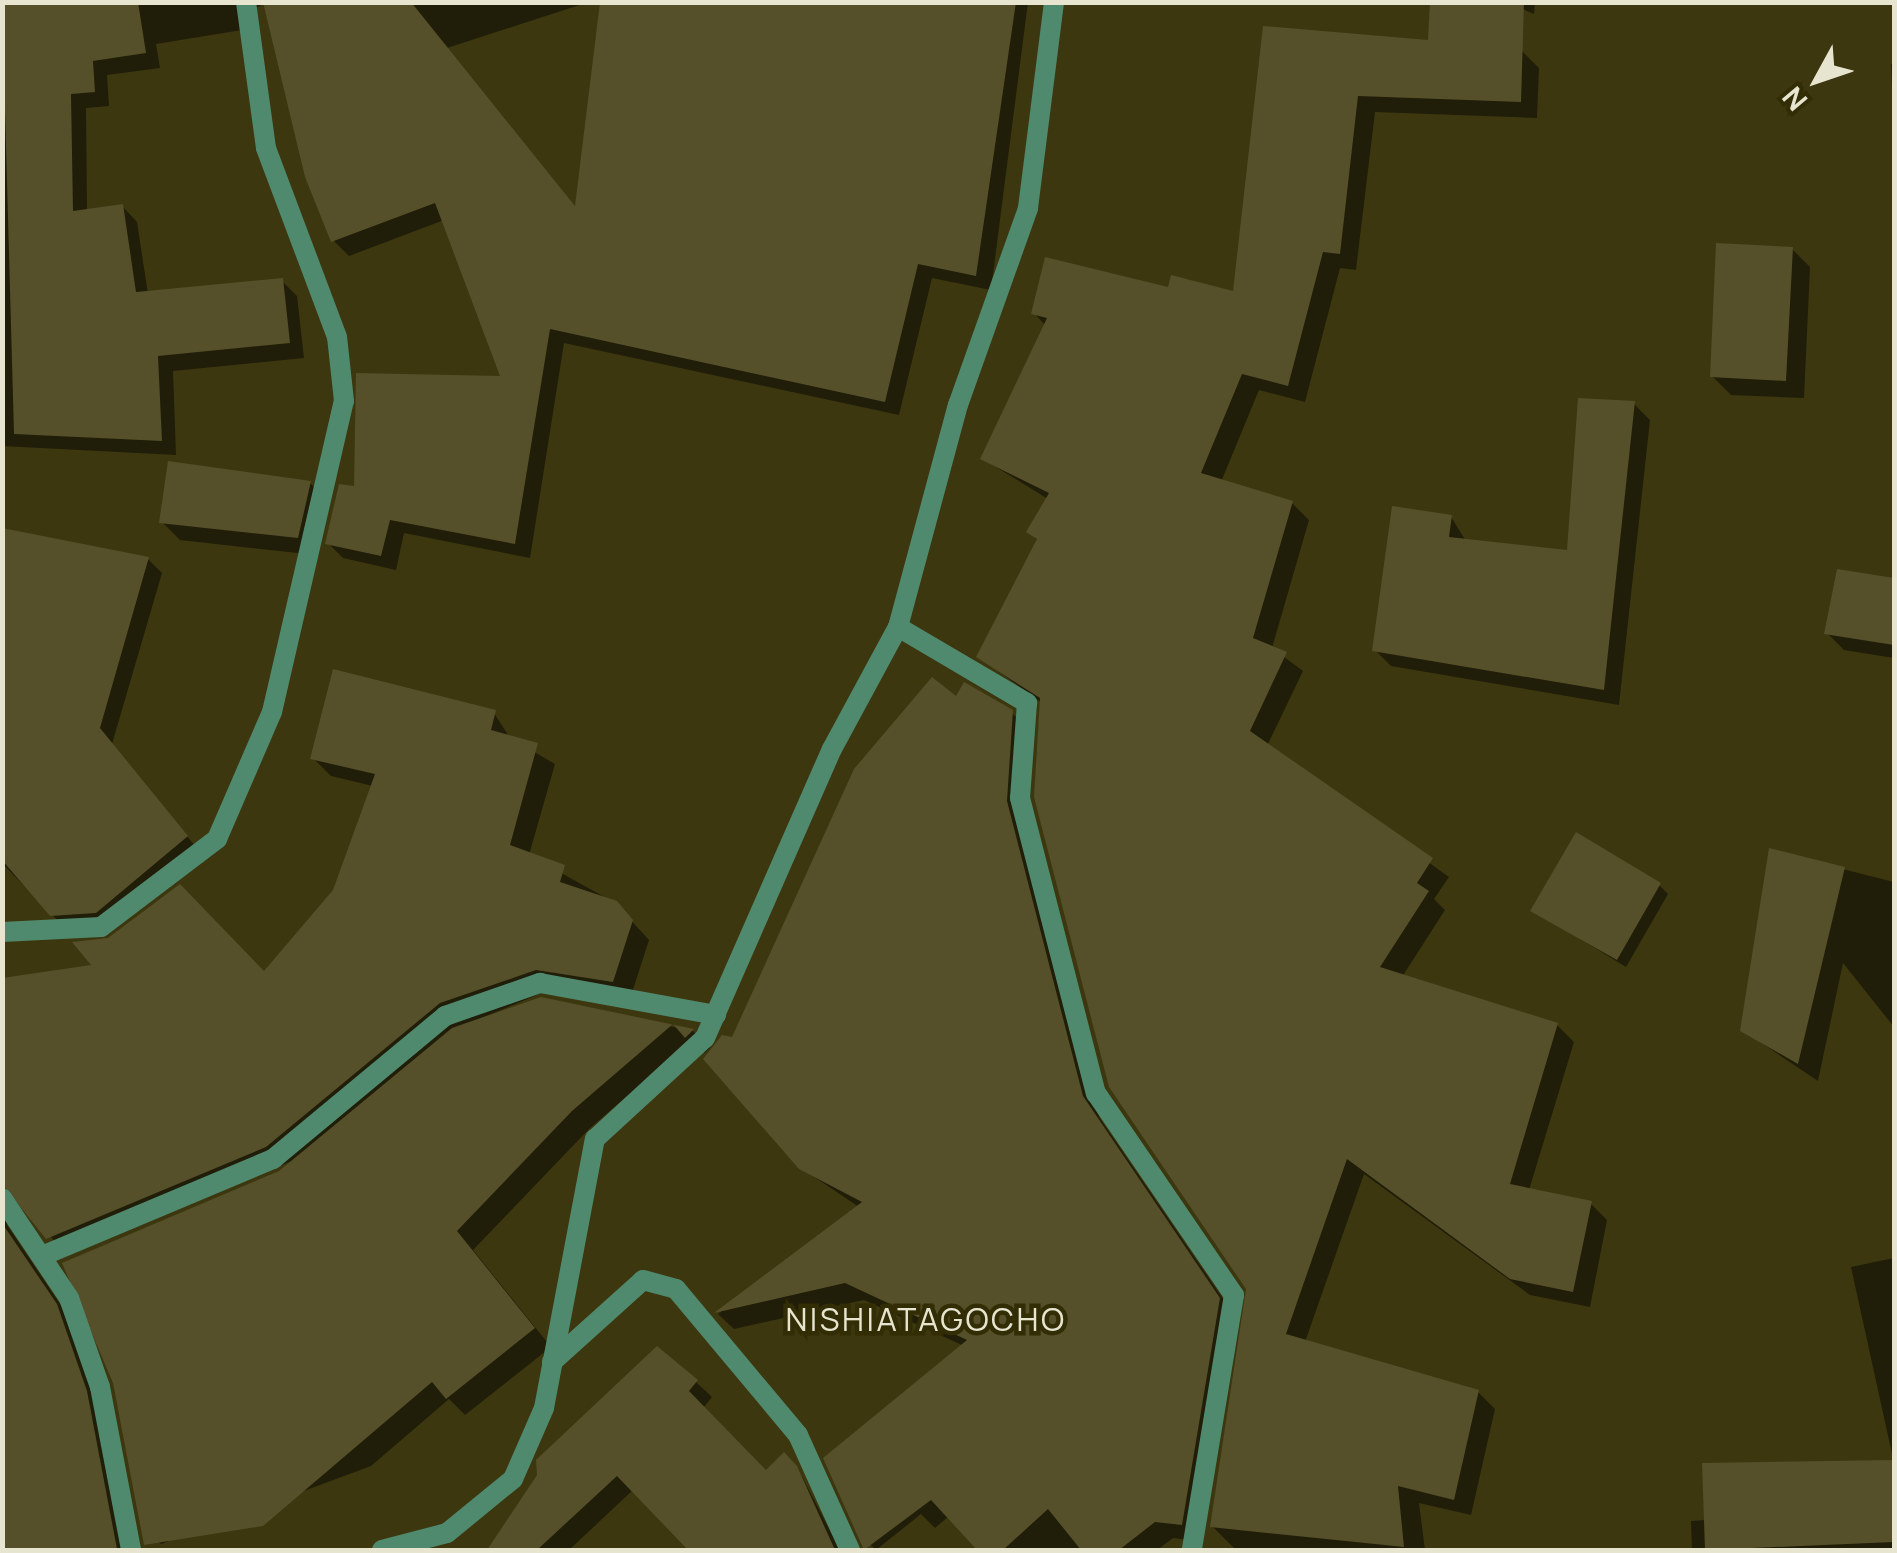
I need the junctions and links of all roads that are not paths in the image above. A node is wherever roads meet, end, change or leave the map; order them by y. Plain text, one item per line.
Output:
1 (246, 2) edge
2 (1054, 2) edge
3 (898, 628) junction
4 (5, 929) edge
5 (716, 1015) junction
6 (2, 1198) edge
7 (42, 1256) junction
8 (552, 1362) junction
9 (131, 1550) edge
10 (382, 1550) edge
11 (850, 1550) edge
12 (1192, 1550) edge

1 - 4 street
2 - 3 street
3 - 5 street
3 - 12 street
5 - 7 street
5 - 8 street
6 - 7 street
7 - 9 street
8 - 10 street
8 - 11 street

